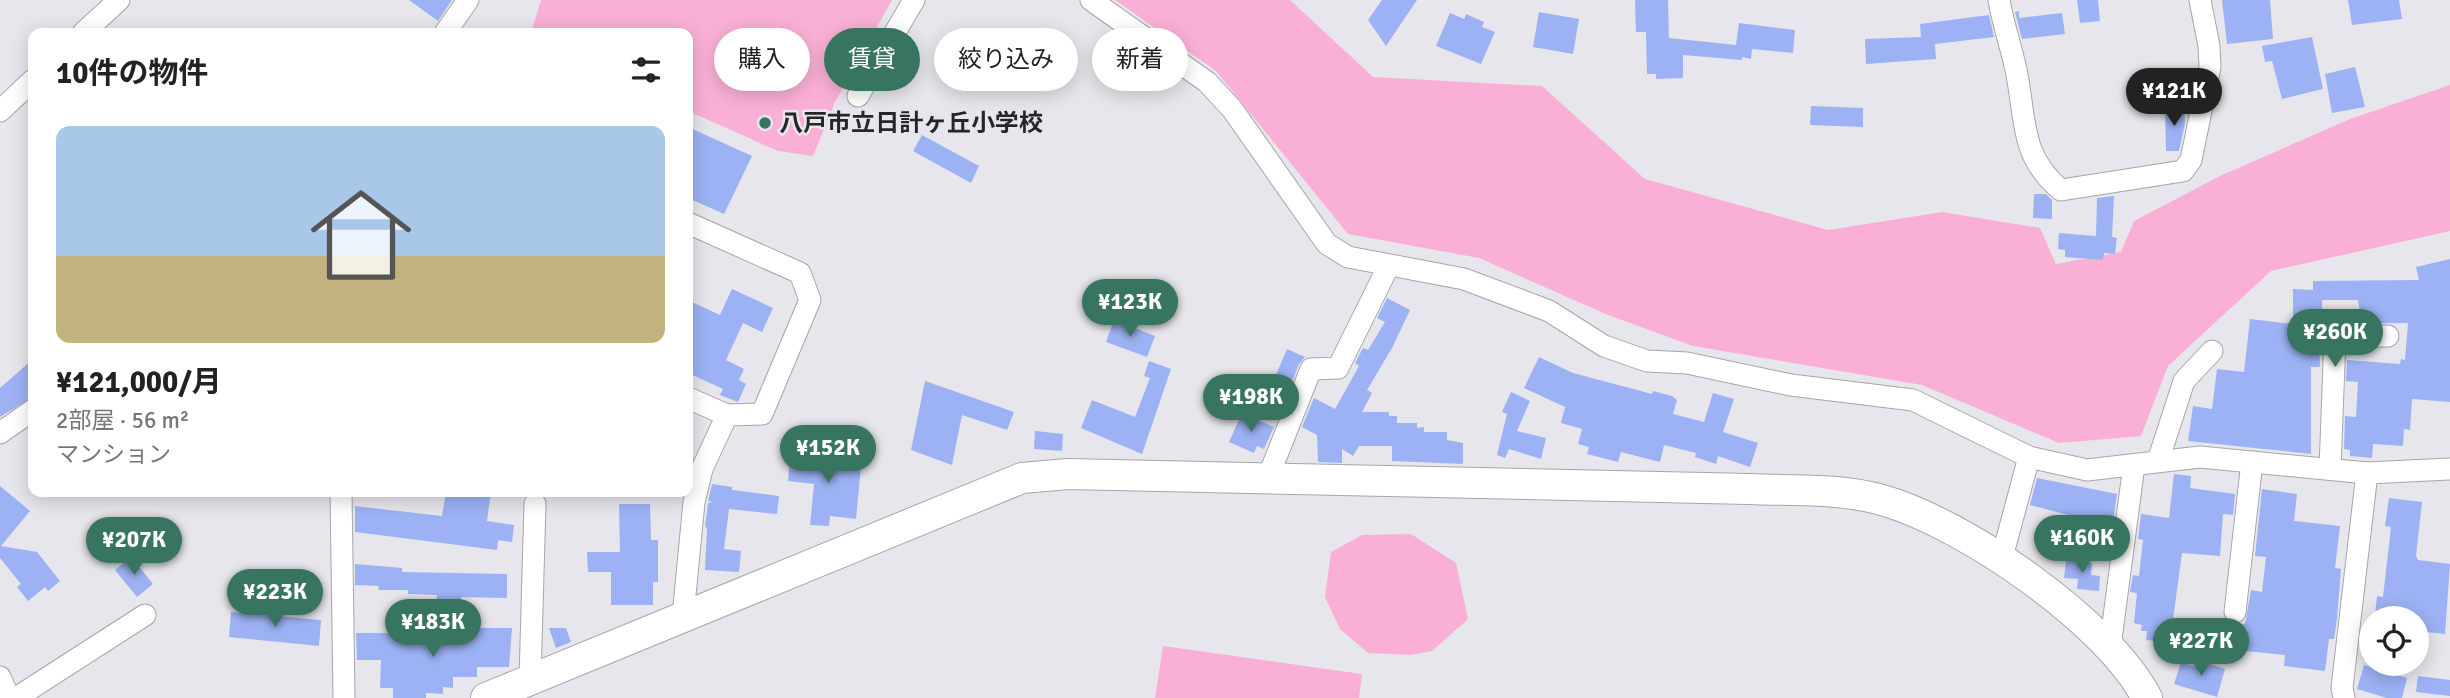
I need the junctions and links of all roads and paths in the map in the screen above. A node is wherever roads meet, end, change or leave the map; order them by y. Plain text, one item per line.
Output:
1 (119, 0) edge
2 (468, 0) edge
3 (914, 0) edge
4 (1091, 0) edge
5 (1999, 0) edge
6 (2200, 0) edge
7 (88, 28) edge
8 (448, 28) edge
9 (28, 85) edge
10 (858, 96) dead end
11 (0, 111) edge
12 (693, 225) edge
13 (1388, 267) junction
14 (2388, 337) dead end
15 (2212, 351) dead end
16 (693, 400) edge
17 (28, 413) edge
18 (727, 415) junction
19 (0, 433) edge
20 (2029, 457) junction
21 (2158, 461) junction
22 (2252, 462) junction
23 (2134, 466) junction
24 (2330, 469) junction
25 (2450, 469) edge
26 (2367, 473) junction
27 (1267, 480) junction
28 (341, 497) edge
29 (535, 504) dead end
30 (2001, 561) junction
31 (2235, 612) dead end
32 (145, 615) dead end
33 (683, 616) junction
34 (2110, 647) junction
35 (0, 677) edge
36 (530, 680) junction
37 (9, 698) edge
38 (16, 698) edge
39 (344, 698) edge
40 (486, 698) edge
41 (2147, 698) edge
42 (2344, 698) edge

1 - 7 street
2 - 8 street
3 - 10 street
4 - 13 street
5 - 6 street
9 - 11 street
12 - 18 street
13 - 20 street
13 - 27 street
14 - 24 street
15 - 21 street
16 - 18 street
17 - 19 street
18 - 33 street
20 - 23 street
20 - 30 street
21 - 22 street
21 - 23 street
22 - 24 street
22 - 31 street
23 - 34 street
24 - 26 street
25 - 26 street
26 - 42 street
27 - 30 street
27 - 33 street
28 - 39 street
29 - 36 street
30 - 34 street
32 - 38 street
33 - 36 street
34 - 41 street
35 - 37 street
36 - 40 street

